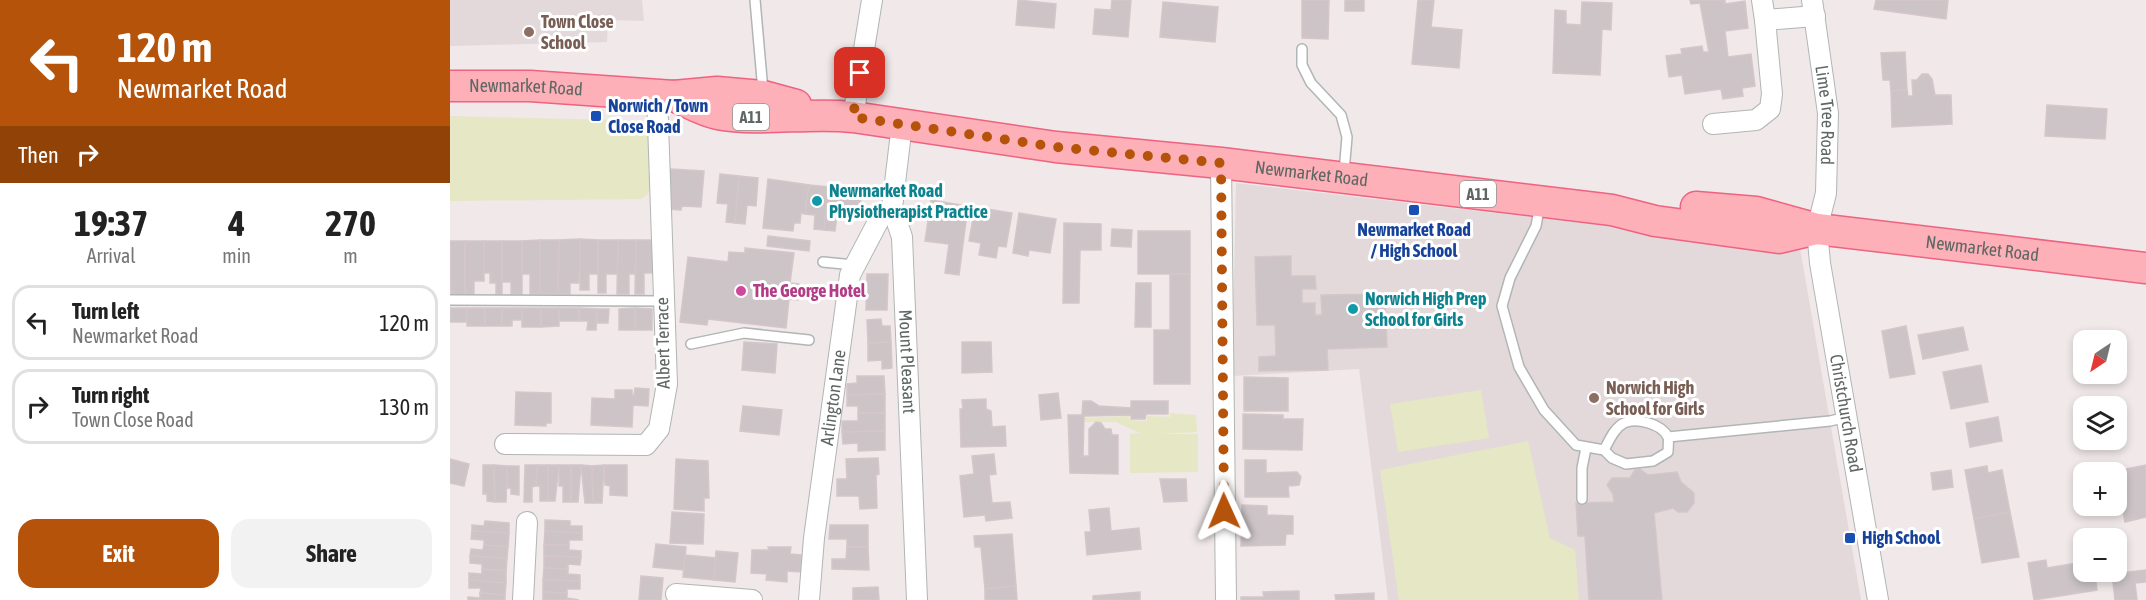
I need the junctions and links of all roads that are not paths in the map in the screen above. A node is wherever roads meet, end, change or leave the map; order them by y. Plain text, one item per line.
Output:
1 (755, 0) edge
2 (872, 0) edge
3 (1762, 0) edge
4 (1814, 8) edge
5 (1765, 20) junction
6 (1302, 48) dead end
7 (450, 86) edge
8 (666, 95) junction
9 (763, 96) junction
10 (842, 116) junction
11 (902, 124) junction
12 (1713, 124) dead end
13 (1221, 163) junction
14 (1343, 178) junction
15 (1540, 202) junction
16 (892, 208) junction
17 (1817, 229) junction
18 (823, 262) dead end
19 (854, 265) junction
20 (2146, 268) edge
21 (450, 300) edge
22 (662, 301) junction
23 (809, 340) dead end
24 (691, 344) dead end
25 (1847, 417) junction
26 (1668, 437) junction
27 (505, 444) dead end
28 (1586, 448) junction
29 (1604, 450) junction
30 (1582, 499) dead end
31 (527, 522) dead end
32 (676, 594) dead end
33 (523, 600) edge
34 (752, 600) edge
35 (809, 600) edge
36 (917, 600) edge
37 (1226, 600) edge
38 (1878, 600) edge

1 - 9 lane
2 - 10 street
3 - 5 street
4 - 5 street
4 - 17 street, Lime Tree Road
5 - 12 street
6 - 14 lane
7 - 8 main road, Newmarket Road / A11
8 - 9 main road, Newmarket Road / A11
8 - 10 main road, Newmarket Road / A11
8 - 22 street, Albert Terrace
9 - 10 main road, Newmarket Road / A11
10 - 11 main road, Newmarket Road / A11
11 - 13 main road, Newmarket Road / A11
11 - 16 street, Mount Pleasant
13 - 14 main road, Newmarket Road / A11
13 - 37 street
14 - 15 main road, Newmarket Road / A11
15 - 17 main road, Newmarket Road / A11
15 - 28 lane
16 - 19 street, Arlington Lane
16 - 36 street, Mount Pleasant
17 - 20 main road, Newmarket Road / A11
17 - 25 street, Christchurch Road
18 - 19 lane
19 - 35 street, Arlington Lane
21 - 22 lane
22 - 27 street, Albert Terrace
23 - 24 lane
25 - 26 lane
25 - 38 street, Christchurch Road
26 - 29 lane
26 - 29 lane
28 - 29 lane
28 - 30 lane
31 - 33 street
32 - 34 street

